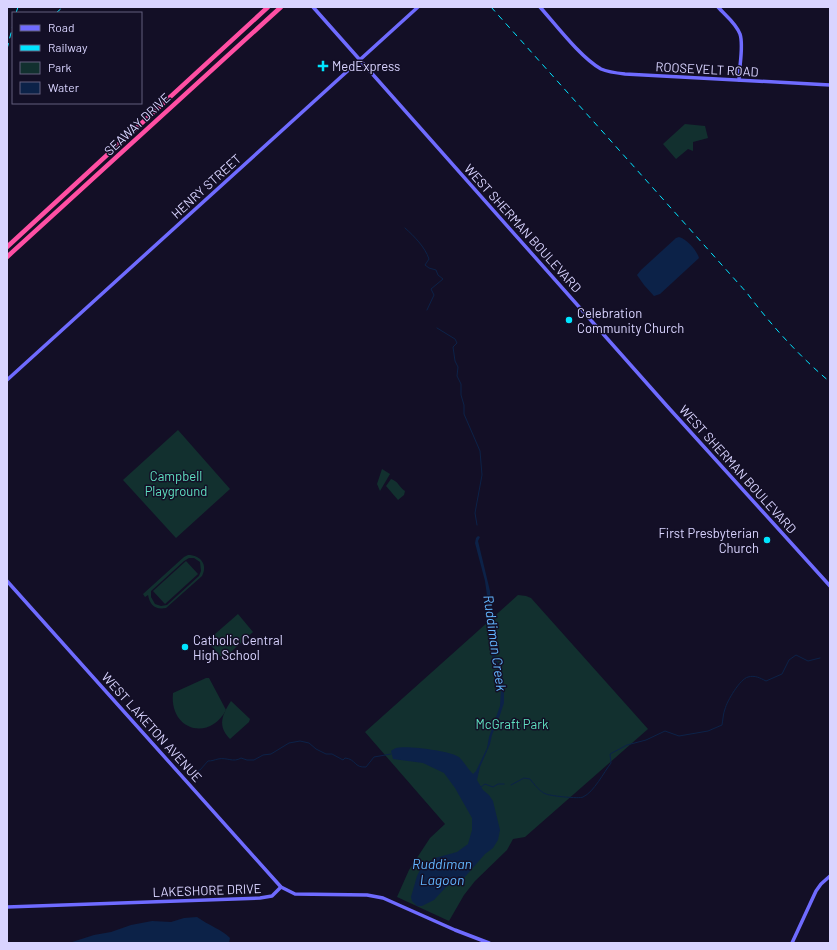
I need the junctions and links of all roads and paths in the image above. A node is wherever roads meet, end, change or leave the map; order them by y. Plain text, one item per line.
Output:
1 (268, 7) edge
2 (271, 7) edge
3 (281, 7) edge
4 (313, 7) edge
5 (418, 7) edge
6 (540, 7) edge
7 (718, 7) edge
8 (259, 27) junction
9 (359, 60) junction
10 (739, 80) junction
11 (830, 85) edge
12 (102, 158) junction
13 (77, 194) junction
14 (63, 195) junction
15 (33, 234) junction
16 (7, 247) edge
17 (7, 257) edge
18 (7, 380) edge
19 (7, 581) edge
20 (830, 586) edge
21 (830, 876) edge
22 (281, 887) junction
23 (7, 907) edge
24 (489, 943) edge
25 (792, 943) edge

1 - 12 highway, SEAWAY DRIVE
2 - 8 highway
3 - 8 highway, SEAWAY DRIVE
4 - 9 main road, WEST SHERMAN BOULEVARD
5 - 9 main road, HENRY STREET
6 - 10 main road, ROOSEVELT ROAD
7 - 10 main road
8 - 13 highway, SEAWAY DRIVE
9 - 18 main road, HENRY STREET
9 - 20 main road, WEST SHERMAN BOULEVARD
10 - 11 main road, ROOSEVELT ROAD
12 - 13 highway
12 - 14 highway, SEAWAY DRIVE
13 - 15 highway, SEAWAY DRIVE
14 - 15 highway
14 - 16 highway, SEAWAY DRIVE
15 - 17 highway, SEAWAY DRIVE
19 - 22 main road, WEST LAKETON AVENUE
21 - 25 main road
22 - 23 main road, LAKESHORE DRIVE
22 - 24 main road

